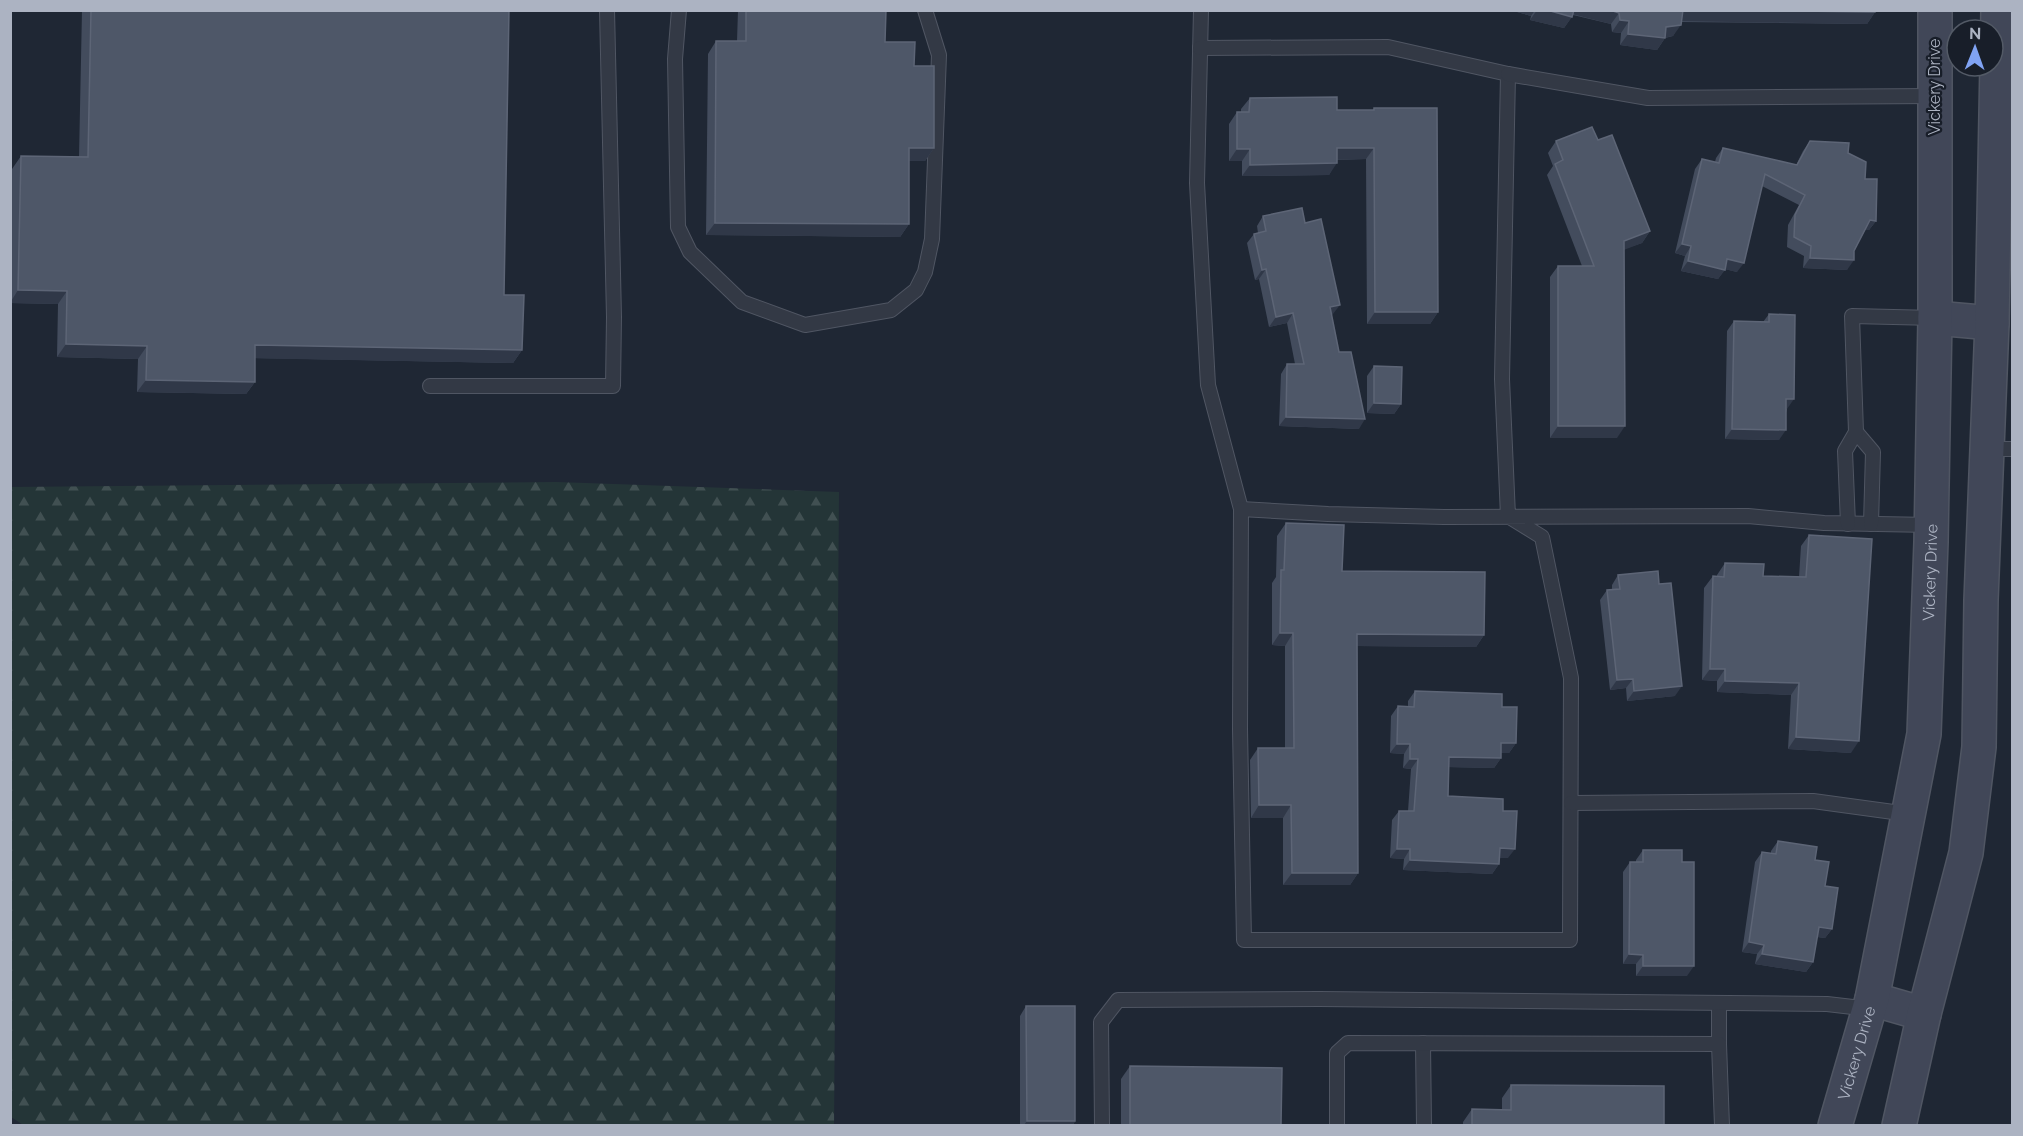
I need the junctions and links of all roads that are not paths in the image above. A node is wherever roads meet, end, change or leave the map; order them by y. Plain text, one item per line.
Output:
1 (607, 10) edge
2 (679, 10) edge
3 (925, 10) edge
4 (1201, 10) edge
5 (1935, 10) edge
6 (1998, 10) edge
7 (1200, 48) junction
8 (1508, 74) junction
9 (1934, 96) junction
10 (2004, 198) edge
11 (1935, 318) junction
12 (1992, 323) junction
13 (430, 386) dead end
14 (1856, 432) junction
15 (2000, 449) edge
16 (1241, 509) junction
17 (1508, 516) junction
18 (1848, 524) junction
19 (1871, 524) junction
20 (1931, 525) junction
21 (1571, 803) junction
22 (1908, 814) junction
23 (1719, 1003) junction
24 (1871, 1004) junction
25 (1924, 1014) junction
26 (1424, 1043) junction
27 (1719, 1044) junction
28 (1101, 1125) edge
29 (1337, 1125) edge
30 (1424, 1125) edge
31 (1722, 1125) edge
32 (1835, 1125) edge
33 (1899, 1125) edge

1 - 13 lane
2 - 3 lane
4 - 7 lane
5 - 9 main road, Vickery Drive
6 - 10 main road
7 - 8 lane
7 - 16 lane
8 - 9 lane
8 - 17 lane
9 - 11 main road, Vickery Drive
10 - 12 main road
11 - 12 main road
11 - 14 lane
11 - 20 main road, Vickery Drive
12 - 15 main road
14 - 18 lane
14 - 19 lane
15 - 25 main road
16 - 17 lane
16 - 21 lane
17 - 18 lane
17 - 21 lane
18 - 19 lane
19 - 20 lane
20 - 22 main road, Vickery Drive
21 - 22 lane
22 - 24 main road, Vickery Drive
23 - 24 lane
23 - 27 lane
23 - 28 lane
24 - 25 main road
24 - 32 main road, Vickery Drive
25 - 33 main road
26 - 27 lane
26 - 29 lane
26 - 30 lane
27 - 31 lane

